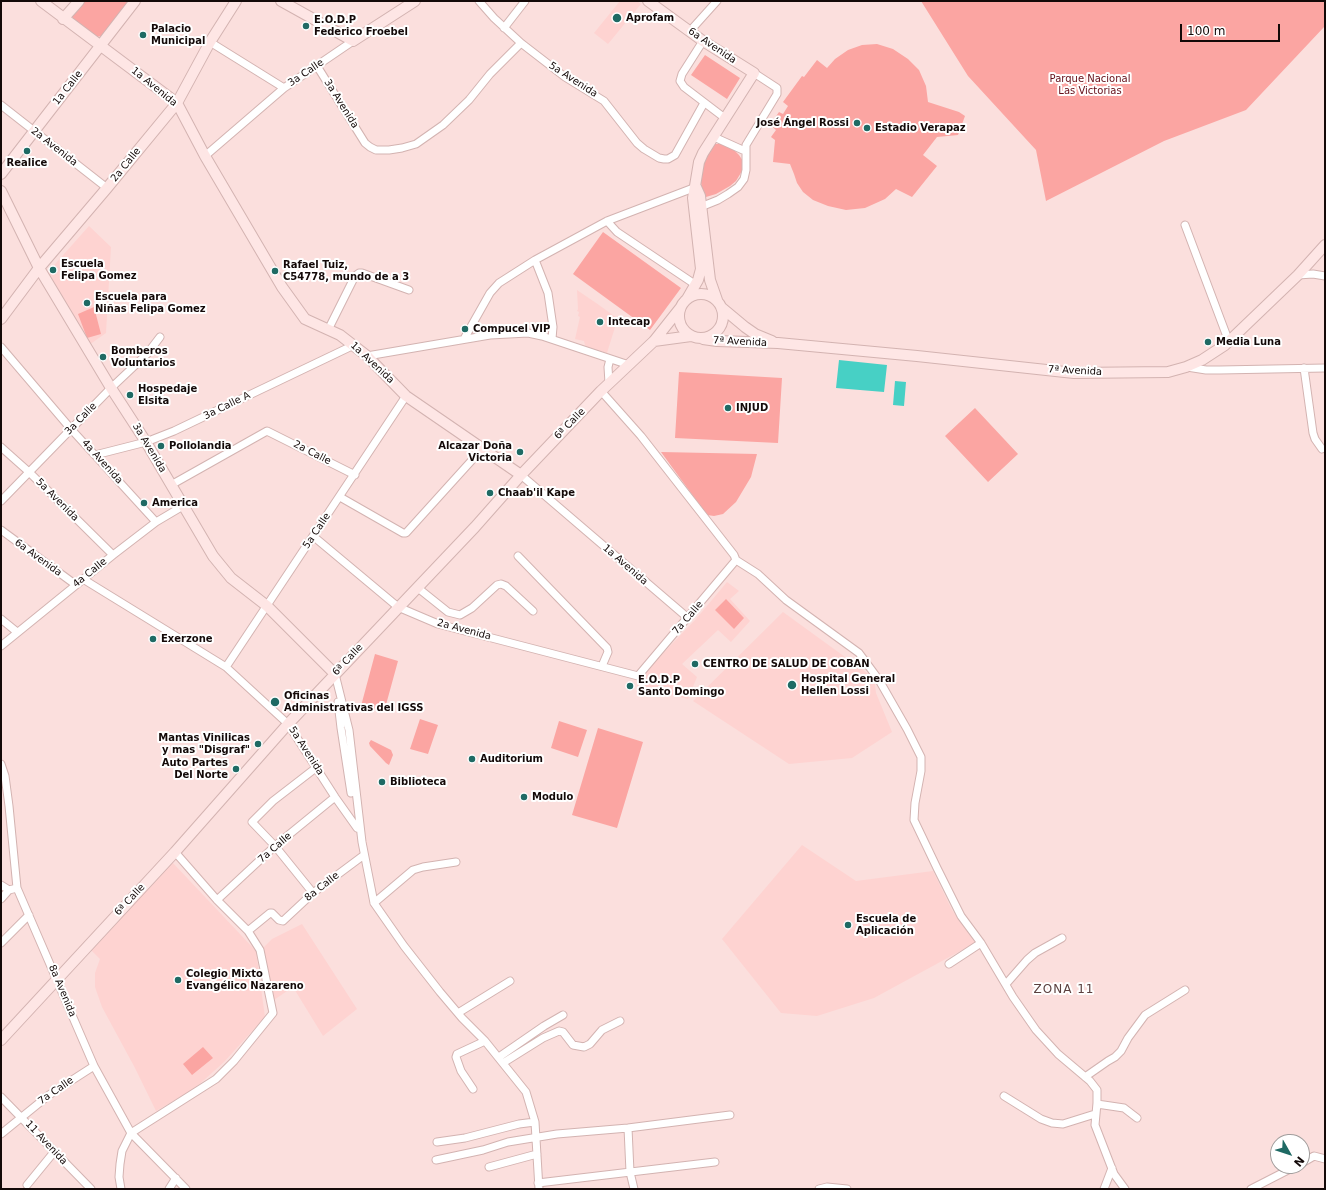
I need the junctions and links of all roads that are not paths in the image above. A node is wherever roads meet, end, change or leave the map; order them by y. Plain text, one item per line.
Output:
1 (41, 1) edge
2 (78, 1) edge
3 (135, 1) edge
4 (236, 1) edge
5 (281, 1) edge
6 (415, 1) edge
7 (480, 1) edge
8 (526, 1) edge
9 (648, 1) edge
10 (717, 1) edge
11 (63, 19) junction
12 (504, 28) junction
13 (690, 31) junction
14 (353, 41) junction
15 (703, 41) junction
16 (210, 42) junction
17 (521, 43) junction
18 (101, 45) junction
19 (317, 66) junction
20 (754, 73) junction
21 (284, 88) junction
22 (177, 103) junction
23 (704, 103) junction
24 (1, 105) edge
25 (726, 119) junction
26 (35, 131) junction
27 (714, 137) junction
28 (745, 151) junction
29 (205, 156) junction
30 (1, 174) edge
31 (696, 187) junction
32 (107, 188) junction
33 (1, 191) edge
34 (698, 208) junction
35 (606, 222) junction
36 (1185, 225) dead end
37 (1325, 245) edge
38 (535, 260) junction
39 (39, 268) junction
40 (1298, 275) junction
41 (1325, 276) edge
42 (696, 285) junction
43 (409, 290) dead end
44 (684, 303) junction
45 (719, 304) junction
46 (1, 319) edge
47 (328, 330) junction
48 (691, 336) junction
49 (160, 337) dead end
50 (464, 339) junction
51 (703, 339) junction
52 (552, 340) junction
53 (654, 341) junction
54 (1229, 342) junction
55 (778, 343) junction
56 (354, 345) junction
57 (1, 347) edge
58 (367, 356) junction
59 (610, 358) junction
60 (629, 365) junction
61 (1186, 367) junction
62 (1304, 368) junction
63 (1325, 368) edge
64 (609, 384) junction
65 (111, 388) junction
66 (601, 391) junction
67 (406, 396) junction
68 (71, 429) junction
69 (146, 442) junction
70 (1, 447) edge
71 (482, 449) junction
72 (1322, 449) dead end
73 (95, 455) junction
74 (29, 472) junction
75 (355, 474) junction
76 (520, 475) junction
77 (171, 485) junction
78 (340, 497) junction
79 (1, 502) edge
80 (183, 506) junction
81 (156, 522) junction
82 (1, 530) edge
83 (313, 536) junction
84 (113, 555) junction
85 (518, 556) dead end
86 (736, 560) junction
87 (83, 579) junction
88 (76, 585) junction
89 (418, 588) junction
90 (268, 606) junction
91 (398, 607) junction
92 (533, 611) dead end
93 (688, 618) junction
94 (1, 619) edge
95 (17, 632) junction
96 (1, 646) edge
97 (602, 666) junction
98 (226, 667) junction
99 (335, 674) junction
100 (638, 676) joint
101 (288, 724) junction
102 (1, 764) edge
103 (317, 767) junction
104 (335, 798) junction
105 (357, 828) junction
106 (362, 842) junction
107 (275, 846) junction
108 (175, 852) junction
109 (364, 855) junction
110 (456, 862) dead end
111 (1, 884) edge
112 (17, 888) junction
113 (9, 890) junction
114 (313, 893) junction
115 (1, 899) edge
116 (217, 900) junction
117 (374, 903) junction
118 (28, 915) junction
119 (248, 931) junction
120 (1062, 938) dead end
121 (1, 943) edge
122 (981, 943) junction
123 (949, 964) dead end
124 (57, 979) junction
125 (510, 981) dead end
126 (1006, 984) junction
127 (1185, 990) dead end
128 (458, 1012) junction
129 (563, 1015) dead end
130 (620, 1021) dead end
131 (1, 1040) edge
132 (485, 1041) junction
133 (501, 1060) junction
134 (94, 1066) junction
135 (1085, 1077) junction
136 (473, 1089) dead end
137 (1004, 1096) dead end
138 (1, 1097) edge
139 (1097, 1104) junction
140 (1095, 1114) junction
141 (730, 1115) dead end
142 (21, 1117) junction
143 (1137, 1118) dead end
144 (536, 1122) junction
145 (628, 1128) junction
146 (131, 1133) junction
147 (1, 1134) edge
148 (536, 1138) junction
149 (437, 1142) dead end
150 (54, 1152) junction
151 (537, 1154) junction
152 (1310, 1158) edge
153 (1325, 1159) edge
154 (436, 1160) dead end
155 (715, 1162) dead end
156 (489, 1167) dead end
157 (1112, 1168) junction
158 (630, 1172) junction
159 (1280, 1174) edge
160 (176, 1178) junction
161 (27, 1185) dead end
162 (539, 1186) edge
163 (91, 1189) edge
164 (120, 1189) edge
165 (170, 1189) edge
166 (186, 1189) edge
167 (634, 1189) edge
168 (818, 1189) edge
169 (847, 1189) edge
170 (1104, 1189) edge
171 (1125, 1189) edge
172 (1251, 1189) edge

1 - 11 main road, 1a Avenida
2 - 11 main road
3 - 18 main road, 1a Calle
4 - 16 main road, 2a Calle
5 - 14 main road
6 - 14 main road, 3a Calle
7 - 12 street, 5a Avenida
8 - 12 street
9 - 13 main road, 6a Avenida
10 - 13 street
11 - 18 main road, 1a Avenida
12 - 17 street, 5a Avenida
13 - 15 main road, 6a Avenida
14 - 19 street, 3a Calle
15 - 20 main road, 6a Avenida
15 - 23 street
16 - 21 street
16 - 22 main road, 2a Calle
17 - 19 street, 3a Avenida
17 - 23 street, 5a Avenida
18 - 22 main road, 1a Avenida
18 - 26 main road, 1a Calle
19 - 21 street, 3a Calle
20 - 25 main road
20 - 28 street, 6a Avenida
21 - 29 street, 3a Calle
22 - 29 main road, 1a Avenida
22 - 32 main road, 2a Calle
23 - 25 street
24 - 26 street, 2a Avenida
25 - 27 main road
26 - 30 main road, 1a Calle
26 - 32 street, 2a Avenida
27 - 28 street
27 - 31 main road
28 - 34 street
29 - 47 main road, 1a Avenida
31 - 34 main road
31 - 35 street
32 - 39 main road, 2a Calle
33 - 39 main road, 3a Avenida
34 - 42 main road, 6ª Calle
34 - 45 main road
35 - 38 street
35 - 42 street
36 - 54 street
37 - 40 main road, 7ª Avenida
38 - 50 street
38 - 52 street
39 - 46 main road, 2a Calle
39 - 65 main road, 3a Avenida
40 - 41 street
40 - 54 main road, 7ª Avenida
42 - 44 main road, 6ª Calle
43 - 47 street
44 - 45 main road
44 - 48 main road
44 - 53 main road, 6ª Calle
45 - 51 main road
45 - 55 main road, 7ª Avenida
47 - 56 main road, 1a Avenida
48 - 51 main road
48 - 53 main road
49 - 65 street, 3a Calle
50 - 52 street
50 - 58 street
51 - 55 main road, 7ª Avenida
52 - 59 street
53 - 60 main road, 6ª Calle
54 - 61 main road, 7ª Avenida
55 - 61 main road, 7ª Avenida
56 - 58 main road, 1a Avenida
56 - 69 street, 3a Calle A
57 - 68 street, 4a Avenida
58 - 67 main road, 1a Avenida
59 - 60 street
59 - 64 street
60 - 64 main road, 6ª Calle
61 - 62 street
62 - 63 street
62 - 72 street
64 - 66 main road, 6ª Calle
65 - 68 street, 3a Calle
65 - 69 main road, 3a Avenida
66 - 76 main road, 6ª Calle
66 - 86 street
67 - 71 main road, 1a Avenida
67 - 75 street, 5a Calle
68 - 73 street, 4a Avenida
68 - 74 street, 3a Calle
69 - 73 street, 3a Calle A
69 - 77 main road, 3a Avenida
70 - 74 street, 5a Avenida
71 - 76 main road, 1a Avenida
71 - 78 street
73 - 81 street, 4a Avenida
74 - 79 street, 3a Calle
74 - 84 street, 5a Avenida
75 - 77 street, 2a Calle
75 - 78 street, 5a Calle
76 - 89 main road, 6ª Calle
76 - 93 street, 1a Avenida
77 - 80 main road, 3a Avenida
78 - 83 street, 5a Calle
80 - 81 street, 4a Calle
80 - 90 main road, 3a Avenida
81 - 84 street, 4a Calle
82 - 88 street, 6a Avenida
83 - 90 street, 5a Calle
83 - 91 street, 2a Avenida
84 - 87 street, 4a Calle
85 - 97 street
86 - 93 street, 7a Calle
86 - 122 street
87 - 88 street, 4a Calle
87 - 98 street, 5a Avenida
88 - 95 street, 4a Calle
89 - 91 main road, 6ª Calle
89 - 92 street
90 - 98 street, 5a Calle
90 - 99 main road, 3a Avenida
91 - 97 street, 2a Avenida
91 - 99 main road, 6ª Calle
93 - 100 street, 7a Calle
94 - 95 street
95 - 96 street, 4a Calle
97 - 100 street, 2a Avenida
98 - 101 street, 5a Avenida
99 - 101 main road, 6ª Calle
99 - 105 street
99 - 106 street
101 - 103 street, 5a Avenida
101 - 108 main road, 6ª Calle
102 - 112 street, 8a Avenida
103 - 104 street, 5a Avenida
103 - 107 street
104 - 105 street, 5a Avenida
104 - 107 street, 7a Calle
105 - 106 street
106 - 109 street
107 - 114 street
107 - 116 street, 7a Calle
108 - 116 street
108 - 124 main road, 6ª Calle
109 - 114 street, 8a Calle
109 - 117 street
110 - 117 street
111 - 113 street
112 - 113 street
112 - 118 street, 8a Avenida
113 - 115 street
114 - 119 street, 8a Calle
116 - 119 street
117 - 128 street
118 - 121 street
118 - 124 street, 8a Avenida
119 - 146 street
120 - 126 street
122 - 123 street
122 - 126 street
124 - 131 main road, 6ª Calle
124 - 134 street, 8a Avenida
125 - 128 street
126 - 135 street
127 - 135 street
128 - 132 street
129 - 133 street
130 - 133 street
132 - 133 street
132 - 136 street
133 - 144 street
134 - 142 street, 7a Calle
134 - 146 street, 8a Avenida
135 - 139 street
137 - 140 street
138 - 142 street, 11 Avenida
139 - 140 street
139 - 143 street
140 - 157 street
141 - 145 street
142 - 147 street, 7a Calle
142 - 150 street, 11 Avenida
144 - 148 street
144 - 149 street
145 - 148 street
145 - 158 street
146 - 160 street, 8a Avenida
146 - 164 street
148 - 151 street
148 - 154 street
150 - 161 street
150 - 163 street, 11 Avenida
151 - 156 street
151 - 162 street
152 - 153 street
155 - 158 street
157 - 170 street
157 - 171 street
158 - 162 street
158 - 167 street
159 - 172 street
160 - 165 street
160 - 166 street, 8a Avenida
168 - 169 street

